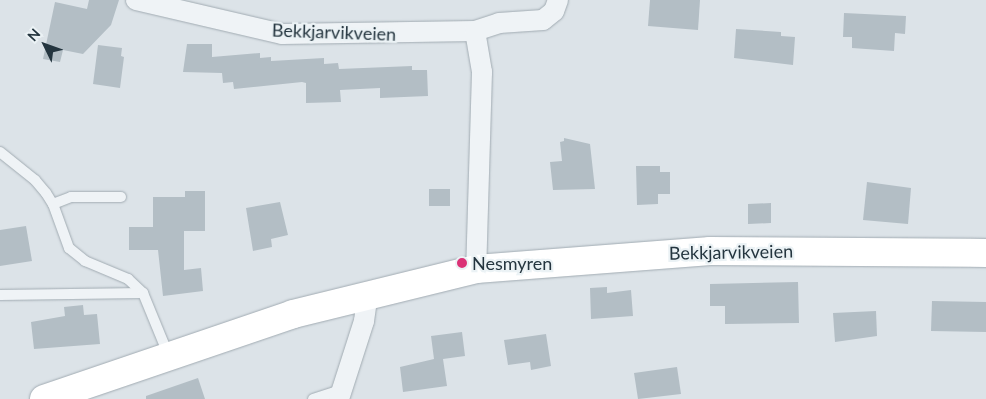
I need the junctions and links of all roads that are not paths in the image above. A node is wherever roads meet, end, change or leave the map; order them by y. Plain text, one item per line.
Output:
1 (136, 0) edge
2 (558, 0) edge
3 (475, 31) junction
4 (0, 152) edge
5 (121, 197) dead end
6 (53, 204) junction
7 (986, 253) edge
8 (476, 269) junction
9 (143, 293) junction
10 (368, 293) junction
11 (0, 295) edge
12 (168, 355) junction
13 (340, 395) edge
14 (44, 399) edge
15 (313, 399) edge

1 - 3 street, Bekkjarvikveien
2 - 3 street, Bekkjarvikveien
3 - 8 street
4 - 6 lane
5 - 6 lane
6 - 9 lane
7 - 8 street, Bekkjarvikveien
8 - 10 street, Bekkjarvikveien
9 - 11 lane
9 - 12 lane
10 - 12 street, Bekkjarvikveien
10 - 13 street
12 - 14 street, Bekkjarvikveien
13 - 15 lane

